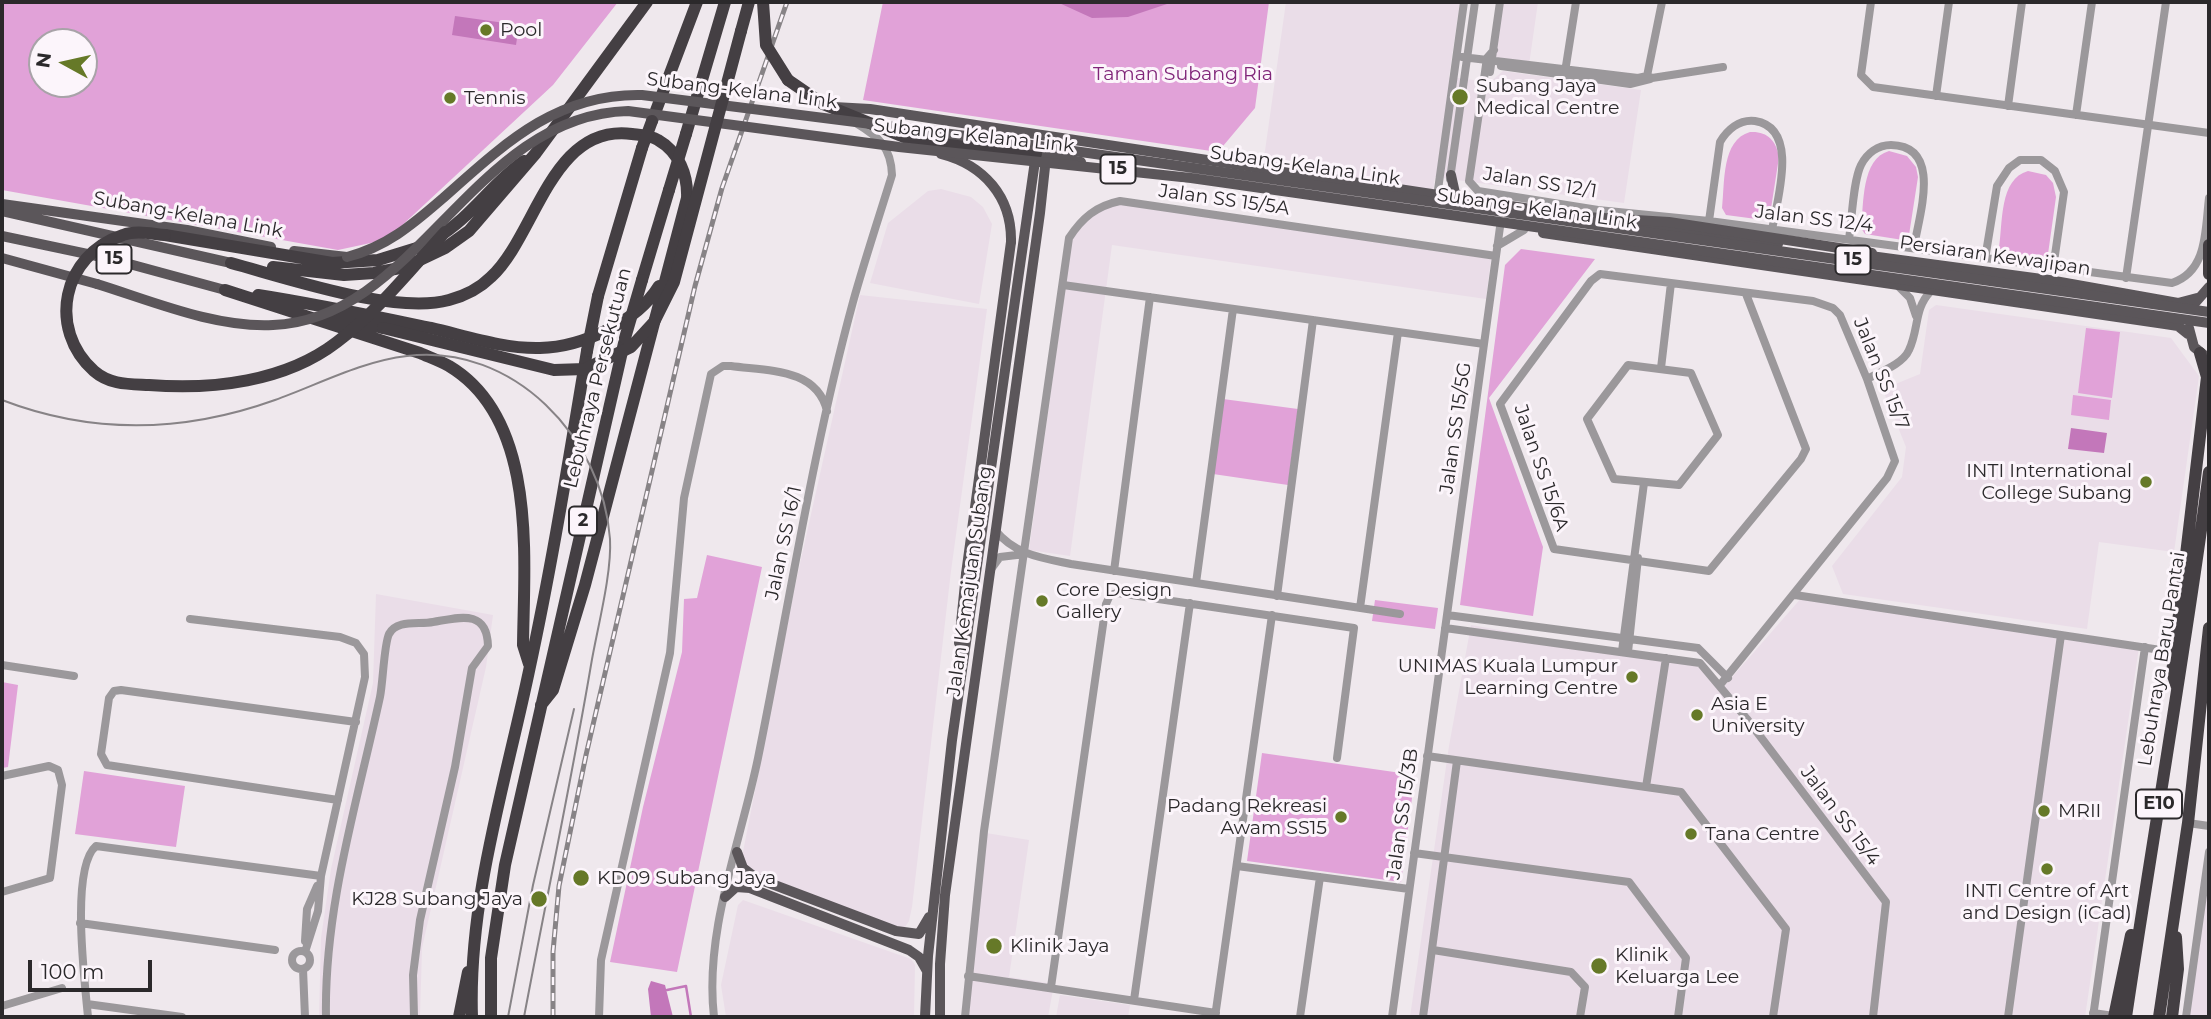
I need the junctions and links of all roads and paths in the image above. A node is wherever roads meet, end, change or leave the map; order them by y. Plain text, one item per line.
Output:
1 (647, 2) edge
2 (697, 2) edge
3 (725, 2) edge
4 (749, 2) edge
5 (762, 2) edge
6 (1464, 2) edge
7 (1475, 2) edge
8 (1500, 2) edge
9 (1576, 2) edge
10 (1662, 2) edge
11 (1871, 2) edge
12 (1949, 2) edge
13 (2022, 2) edge
14 (2092, 2) edge
15 (2166, 2) edge
16 (1455, 56) junction
17 (1467, 58) junction
18 (1488, 59) junction
19 (1723, 67) dead end
20 (1565, 72) junction
21 (1649, 77) junction
22 (1936, 96) junction
23 (2008, 106) junction
24 (832, 107) junction
25 (2076, 115) junction
26 (2148, 125) junction
27 (2209, 133) edge
28 (1066, 140) junction
29 (899, 147) junction
30 (536, 153) junction
31 (1035, 160) junction
32 (1073, 161) junction
33 (503, 164) junction
34 (1451, 176) junction
35 (1042, 196) junction
36 (1442, 198) junction
37 (2209, 198) edge
38 (1466, 201) junction
39 (2, 204) edge
40 (1603, 209) joint
41 (2, 211) edge
42 (1497, 211) junction
43 (1437, 216) junction
44 (1709, 221) junction
45 (1725, 223) junction
46 (1500, 227) junction
47 (1524, 230) junction
48 (1772, 230) junction
49 (1546, 234) junction
50 (2, 236) edge
51 (1724, 236) junction
52 (1849, 239) junction
53 (2209, 245) edge
54 (1497, 246) junction
55 (1914, 247) junction
56 (671, 256) junction
57 (1496, 256) junction
58 (2, 258) edge
59 (999, 259) dead end
60 (1985, 259) junction
61 (1020, 262) junction
62 (231, 263) junction
63 (2053, 269) junction
64 (2209, 274) edge
65 (2126, 278) junction
66 (1671, 283) junction
67 (1063, 285) junction
68 (1899, 287) junction
69 (2088, 287) junction
70 (2209, 287) edge
71 (225, 290) junction
72 (1930, 292) junction
73 (1746, 294) junction
74 (1150, 297) junction
75 (2197, 298) junction
76 (1233, 309) junction
77 (2209, 312) edge
78 (1916, 316) junction
79 (1313, 320) junction
80 (2209, 323) edge
81 (1398, 332) junction
82 (2188, 334) junction
83 (1484, 344) junction
84 (2205, 356) edge
85 (1661, 368) junction
86 (1867, 379) junction
87 (2207, 387) edge
88 (827, 413) junction
89 (2209, 471) edge
90 (1644, 482) junction
91 (995, 530) junction
92 (1025, 554) junction
93 (1637, 562) junction
94 (990, 571) junction
95 (1114, 571) junction
96 (1196, 583) junction
97 (1795, 595) junction
98 (1277, 596) junction
99 (1191, 603) junction
100 (1360, 608) junction
101 (1400, 614) dead end
102 (1272, 615) junction
103 (1447, 615) junction
104 (190, 619) dead end
105 (1445, 628) junction
106 (2209, 628) edge
107 (2061, 635) junction
108 (1626, 638) junction
109 (2145, 647) junction
110 (1625, 651) junction
111 (2174, 652) junction
112 (1666, 657) junction
113 (2, 666) edge
114 (530, 668) junction
115 (74, 676) dead end
116 (1728, 678) junction
117 (2209, 683) edge
118 (1720, 685) junction
119 (2179, 691) junction
120 (2200, 704) junction
121 (541, 705) junction
122 (356, 722) junction
123 (952, 740) junction
124 (1427, 756) junction
125 (1337, 758) dead end
126 (1457, 761) junction
127 (2, 776) edge
128 (1646, 787) junction
129 (338, 800) junction
130 (2188, 823) junction
131 (2209, 826) edge
132 (737, 852) junction
133 (2209, 852) edge
134 (1414, 853) junction
135 (1444, 857) junction
136 (1237, 866) junction
137 (321, 876) junction
138 (1321, 877) junction
139 (1409, 890) junction
140 (2, 892) edge
141 (725, 897) junction
142 (933, 908) junction
143 (2175, 909) junction
144 (80, 923) junction
145 (275, 950) dead end
146 (1433, 950) junction
147 (305, 952) junction
148 (472, 962) junction
149 (303, 969) junction
150 (927, 971) junction
151 (968, 976) junction
152 (1051, 987) junction
153 (62, 989) dead end
154 (1134, 1000) junction
155 (87, 1004) junction
156 (2, 1006) edge
157 (1215, 1015) edge
158 (2093, 1015) edge
159 (88, 1017) edge
160 (182, 1017) edge
161 (304, 1017) edge
162 (326, 1017) edge
163 (414, 1017) edge
164 (459, 1017) edge
165 (472, 1017) edge
166 (491, 1017) edge
167 (599, 1017) edge
168 (714, 1017) edge
169 (925, 1017) edge
170 (940, 1017) edge
171 (965, 1017) edge
172 (1300, 1017) edge
173 (1392, 1017) edge
174 (1423, 1017) edge
175 (1580, 1017) edge
176 (1678, 1017) edge
177 (1773, 1017) edge
178 (1873, 1017) edge
179 (2008, 1017) edge
180 (2118, 1017) edge
181 (2159, 1017) edge
182 (2172, 1017) edge
183 (2186, 1017) edge

1 - 30 highway
2 - 114 highway, Lebuhraya Persekutuan / 2, bridge
3 - 121 highway, Lebuhraya Persekutuan / 2, bridge
4 - 71 highway, 15, bridge
5 - 24 highway, bridge
6 - 16 street
7 - 17 street
8 - 18 street
9 - 20 street
10 - 21 street
11 - 22 street
12 - 22 street
13 - 23 street
14 - 25 street
15 - 26 street
16 - 17 street
16 - 36 street
17 - 18 street
17 - 34 street
18 - 20 street
18 - 40 street, Jalan SS 12/1
19 - 21 street
20 - 21 street
22 - 23 street
23 - 25 street
24 - 28 main road, Persiaran Kewajipan
24 - 31 highway
24 - 88 street, Jalan SS 16/1
25 - 26 street
26 - 27 street
26 - 65 street
28 - 31 main road
28 - 36 main road, Persiaran Kewajipan
29 - 33 main road, Subang - Kelana Link / 15, bridge
29 - 80 main road, Subang - Kelana Link / 15, bridge
29 - 123 main road, bridge
30 - 33 highway, bridge
30 - 62 highway
31 - 32 main road
31 - 35 main road, Jalan Kemajuan Subang
31 - 61 main road, Jalan Kemajuan Subang
32 - 35 main road
32 - 43 main road
33 - 58 main road, Subang - Kelana Link / 15, bridge
34 - 36 street
34 - 38 main road
35 - 91 main road, Jalan Kemajuan Subang
36 - 38 main road, Persiaran Kewajipan
36 - 43 main road
37 - 65 street, Jalan SS 12/4
38 - 51 main road, Persiaran Kewajipan
39 - 42 main road, Subang-Kelana Link / 15, bridge
40 - 44 street, Jalan SS 12/4
41 - 62 main road, 15
42 - 69 main road, bridge
42 - 77 main road, Subang - Kelana Link / 15, bridge
43 - 46 main road
43 - 49 main road
44 - 45 street, Jalan SS 12/4
44 - 48 street
45 - 48 street, Jalan SS 12/4
45 - 51 street
46 - 47 main road
46 - 54 street, Jalan SS 15/5G
47 - 49 main road
47 - 54 street
48 - 52 street, Jalan SS 12/4
49 - 68 main road
50 - 71 main road, 15
51 - 69 main road, Persiaran Kewajipan
52 - 55 street, Jalan SS 12/4
52 - 55 street
53 - 64 highway
54 - 57 street, Jalan SS 15/5G
55 - 60 street, Jalan SS 12/4
56 - 62 highway
56 - 71 highway
56 - 121 highway
57 - 67 street, Jalan SS 15/5A
57 - 83 street, Jalan SS 15/5G
59 - 61 main road
60 - 63 street, Jalan SS 12/4
60 - 63 street
61 - 123 main road, Jalan Kemajuan Subang
63 - 65 street, Jalan SS 12/4
66 - 73 street, Jalan SS 15/7
66 - 85 street
66 - 93 street, Jalan SS 15/6A
67 - 74 street
67 - 92 street, Jalan SS 15/5A
68 - 72 main road
68 - 78 street
69 - 75 main road, Persiaran Kewajipan
70 - 75 main road
71 - 114 highway
72 - 78 street
72 - 82 main road
73 - 86 street, Jalan SS 15/7
73 - 93 street, Jalan SS 15/6A
74 - 76 street
74 - 95 street
75 - 82 main road
76 - 79 street
76 - 96 street
78 - 86 street
79 - 81 street
79 - 98 street
81 - 83 street
81 - 100 street
82 - 84 main road
83 - 103 street, Jalan SS 15/5G
84 - 87 highway
85 - 90 street
85 - 90 street
86 - 97 street, Jalan SS 15/7
87 - 111 highway
88 - 132 street, Jalan SS 16/1
88 - 167 street
89 - 119 highway, Lebuhraya Baru Pantai / E10
90 - 93 street
91 - 92 street
91 - 94 main road, Jalan Kemajuan Subang
92 - 94 street
92 - 95 street
92 - 151 street, Jalan SS 15/5A
93 - 108 street
94 - 170 main road, Jalan Kemajuan Subang
95 - 96 street
96 - 98 street
97 - 107 street
97 - 116 street, Jalan SS 15/7
98 - 100 street
99 - 102 street
99 - 152 street
99 - 154 street
100 - 101 street
102 - 125 street
102 - 136 street
103 - 105 street, Jalan SS 15/3B
103 - 108 street
104 - 122 street
105 - 110 street, Jalan SS 15/4
105 - 124 street, Jalan SS 15/3B
106 - 120 highway, E10
107 - 109 street
107 - 179 street
108 - 110 street
108 - 116 street
109 - 111 street
109 - 158 street
110 - 112 street, Jalan SS 15/4
111 - 119 highway
112 - 118 street, Jalan SS 15/4
112 - 128 street
113 - 115 street
114 - 148 highway, Lebuhraya Persekutuan / 2
116 - 118 street, Jalan SS 15/7
117 - 120 highway
118 - 178 street, Jalan SS 15/4
119 - 180 highway, Lebuhraya Baru Pantai / E10
120 - 130 highway, E10
121 - 166 highway, Lebuhraya Persekutuan / 2
122 - 129 street
122 - 129 street
123 - 142 main road, Jalan Kemajuan Subang
124 - 126 street
124 - 134 street, Jalan SS 15/3B
126 - 128 street
126 - 135 street
127 - 140 street
128 - 177 street
129 - 137 street
130 - 131 street
130 - 143 highway, E10
132 - 141 street, Jalan SS 16/1
132 - 142 main road
133 - 183 street
134 - 135 street
134 - 139 street, Jalan SS 15/3B
135 - 146 street
135 - 176 street
136 - 138 street
136 - 157 street
137 - 144 street
137 - 147 street
138 - 139 street
138 - 172 street
139 - 173 street, Jalan SS 15/3B
141 - 150 main road
141 - 168 street, Jalan SS 16/1
142 - 150 main road, Jalan Kemajuan Subang
143 - 181 highway, E10
143 - 182 highway
144 - 145 street
144 - 155 street
146 - 174 street
146 - 175 street
147 - 149 street
147 - 149 street
148 - 164 highway
148 - 165 highway, Lebuhraya Persekutuan / 2
149 - 161 street
150 - 169 main road, Jalan Kemajuan Subang
151 - 152 street
151 - 171 street, Jalan SS 15/5A
152 - 154 street
153 - 156 street
154 - 157 street
155 - 159 street
155 - 160 street
158 - 180 street
162 - 163 street

